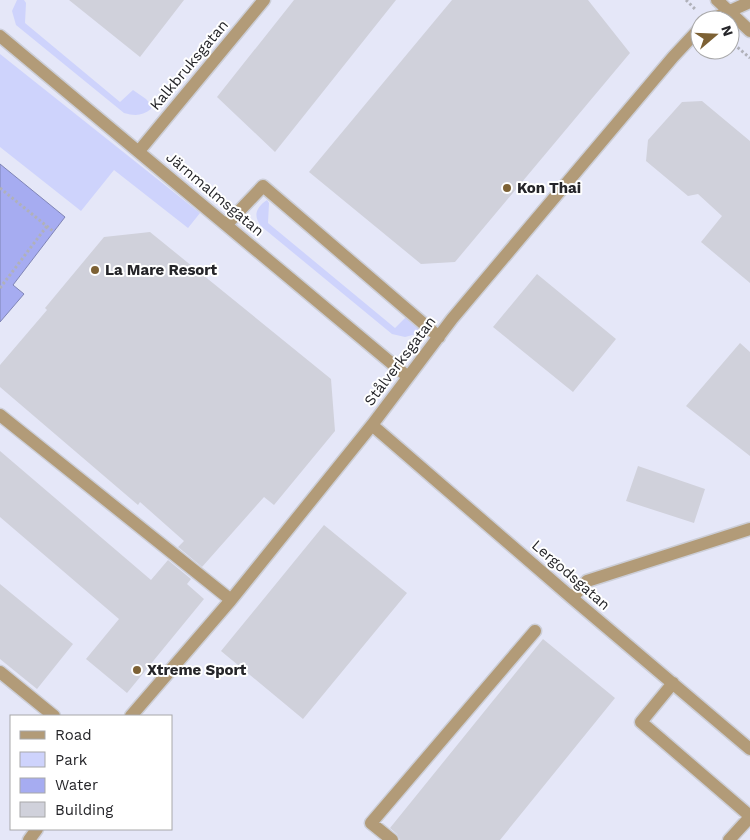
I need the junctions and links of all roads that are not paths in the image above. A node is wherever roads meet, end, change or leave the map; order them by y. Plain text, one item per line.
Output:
1 (264, 0) edge
2 (717, 0) edge
3 (750, 2) edge
4 (727, 10) edge
5 (730, 10) edge
6 (740, 22) edge
7 (750, 31) edge
8 (0, 36) edge
9 (690, 39) edge
10 (139, 151) junction
11 (226, 224) junction
12 (439, 336) junction
13 (408, 377) junction
14 (0, 415) edge
15 (372, 425) junction
16 (750, 529) edge
17 (572, 598) junction
18 (231, 600) junction
19 (535, 631) dead end
20 (0, 672) edge
21 (673, 683) junction
22 (53, 715) edge
23 (131, 715) edge
24 (750, 749) edge
25 (750, 816) edge
26 (392, 840) edge
27 (729, 840) edge

1 - 10 street, Kalkbruksgatan
2 - 4 street
3 - 5 street
6 - 7 street
8 - 10 street, Järnmalmsgatan
9 - 12 street, Stålverksgatan
10 - 11 street, Järnmalmsgatan
11 - 12 street
11 - 13 street, Järnmalmsgatan
12 - 13 street, Stålverksgatan
13 - 15 street, Stålverksgatan
14 - 18 street
15 - 17 street, Lergodsgatan
15 - 18 street, Stålverksgatan
16 - 17 street
17 - 21 street, Lergodsgatan
18 - 23 street, Stålverksgatan
19 - 26 street
20 - 22 street
21 - 24 street, Lergodsgatan
21 - 25 street
25 - 27 street

